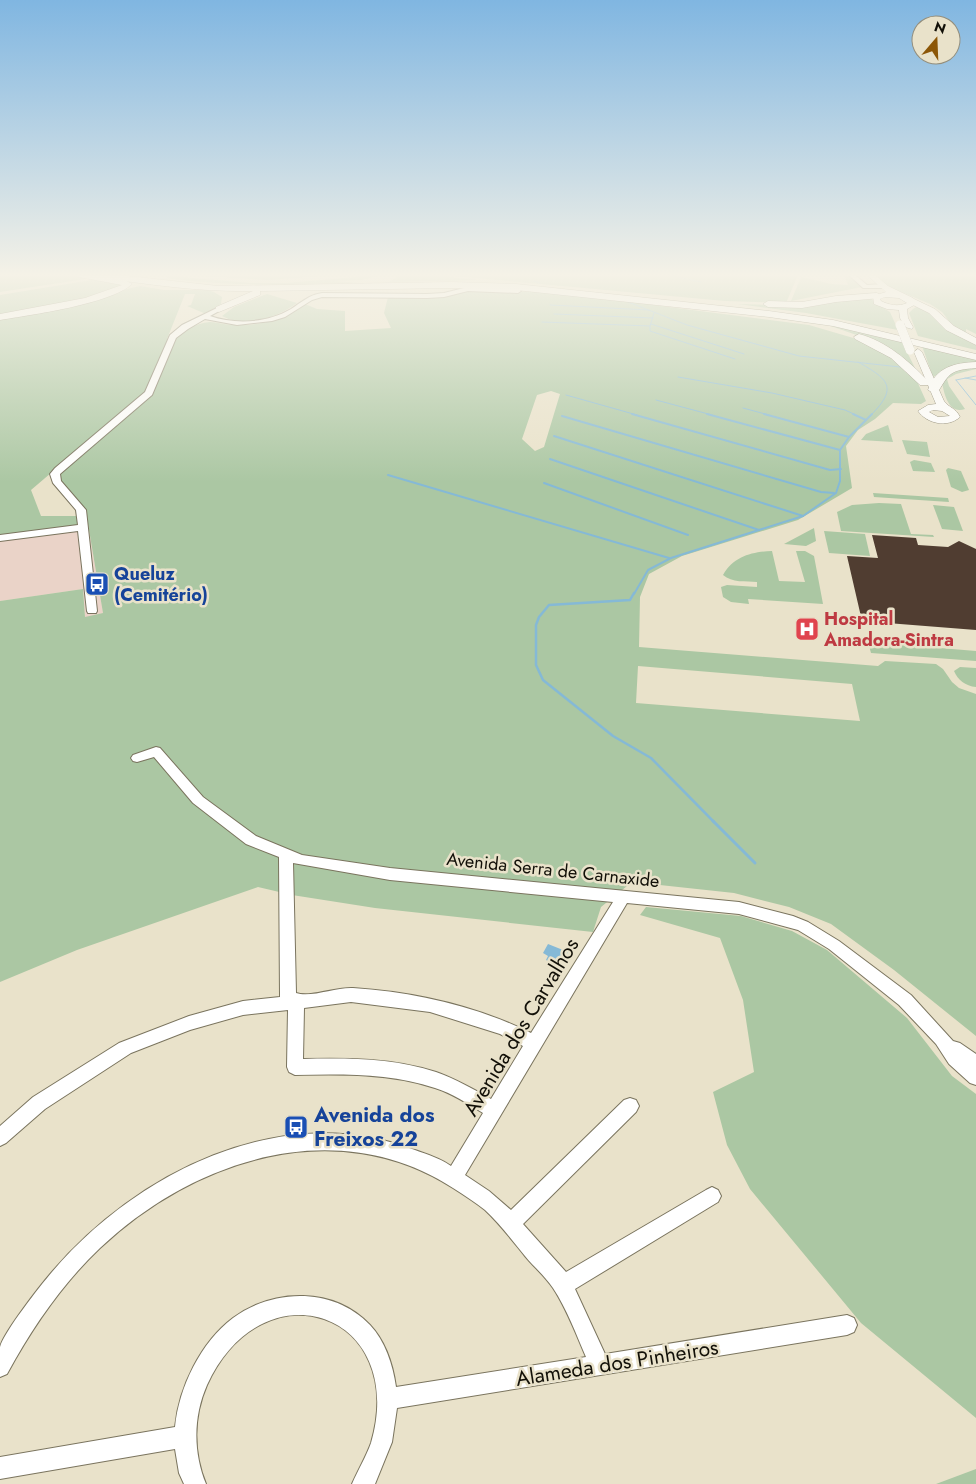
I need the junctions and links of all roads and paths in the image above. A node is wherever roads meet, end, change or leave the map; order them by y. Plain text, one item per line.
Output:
1 (170, 344) edge
2 (874, 344) edge
3 (912, 344) edge
4 (922, 344) edge
5 (942, 344) edge
6 (914, 351) junction
7 (976, 352) edge
8 (976, 357) edge
9 (976, 365) edge
10 (924, 383) junction
11 (934, 390) junction
12 (83, 527) junction
13 (0, 538) edge
14 (92, 611) dead end
15 (137, 758) dead end
16 (286, 855) junction
17 (622, 898) junction
18 (292, 1001) junction
19 (942, 1039) junction
20 (534, 1043) junction
21 (976, 1064) edge
22 (976, 1077) edge
23 (630, 1106) dead end
24 (495, 1110) junction
25 (0, 1137) edge
26 (454, 1177) junction
27 (712, 1196) dead end
28 (510, 1224) junction
29 (563, 1285) junction
30 (847, 1325) dead end
31 (600, 1366) junction
32 (0, 1367) edge
33 (388, 1399) junction
34 (185, 1436) junction
35 (0, 1468) edge
36 (195, 1484) edge
37 (363, 1484) edge

1 - 12 street
2 - 10 highway
3 - 6 main road
4 - 8 highway
5 - 7 highway
6 - 10 main road
6 - 11 main road
9 - 11 highway
10 - 11 main road
12 - 13 street
12 - 14 street
15 - 16 street, Avenida Serra de Carnaxide
16 - 17 street, Avenida Serra de Carnaxide
16 - 18 street
17 - 19 street, Avenida Serra de Carnaxide
17 - 20 street, Avenida dos Carvalhos
18 - 20 street
18 - 24 street
18 - 25 street
19 - 21 street, Avenida Serra de Carnaxide
19 - 22 street, Avenida Serra de Carnaxide
20 - 24 street, Avenida dos Carvalhos
23 - 28 street
24 - 26 street, Avenida dos Carvalhos
26 - 28 street
26 - 32 street
27 - 29 street
28 - 29 street
29 - 31 street
30 - 31 street, Alameda dos Pinheiros
31 - 33 street, Alameda dos Pinheiros
33 - 34 street
33 - 37 street
34 - 35 street
34 - 36 street

